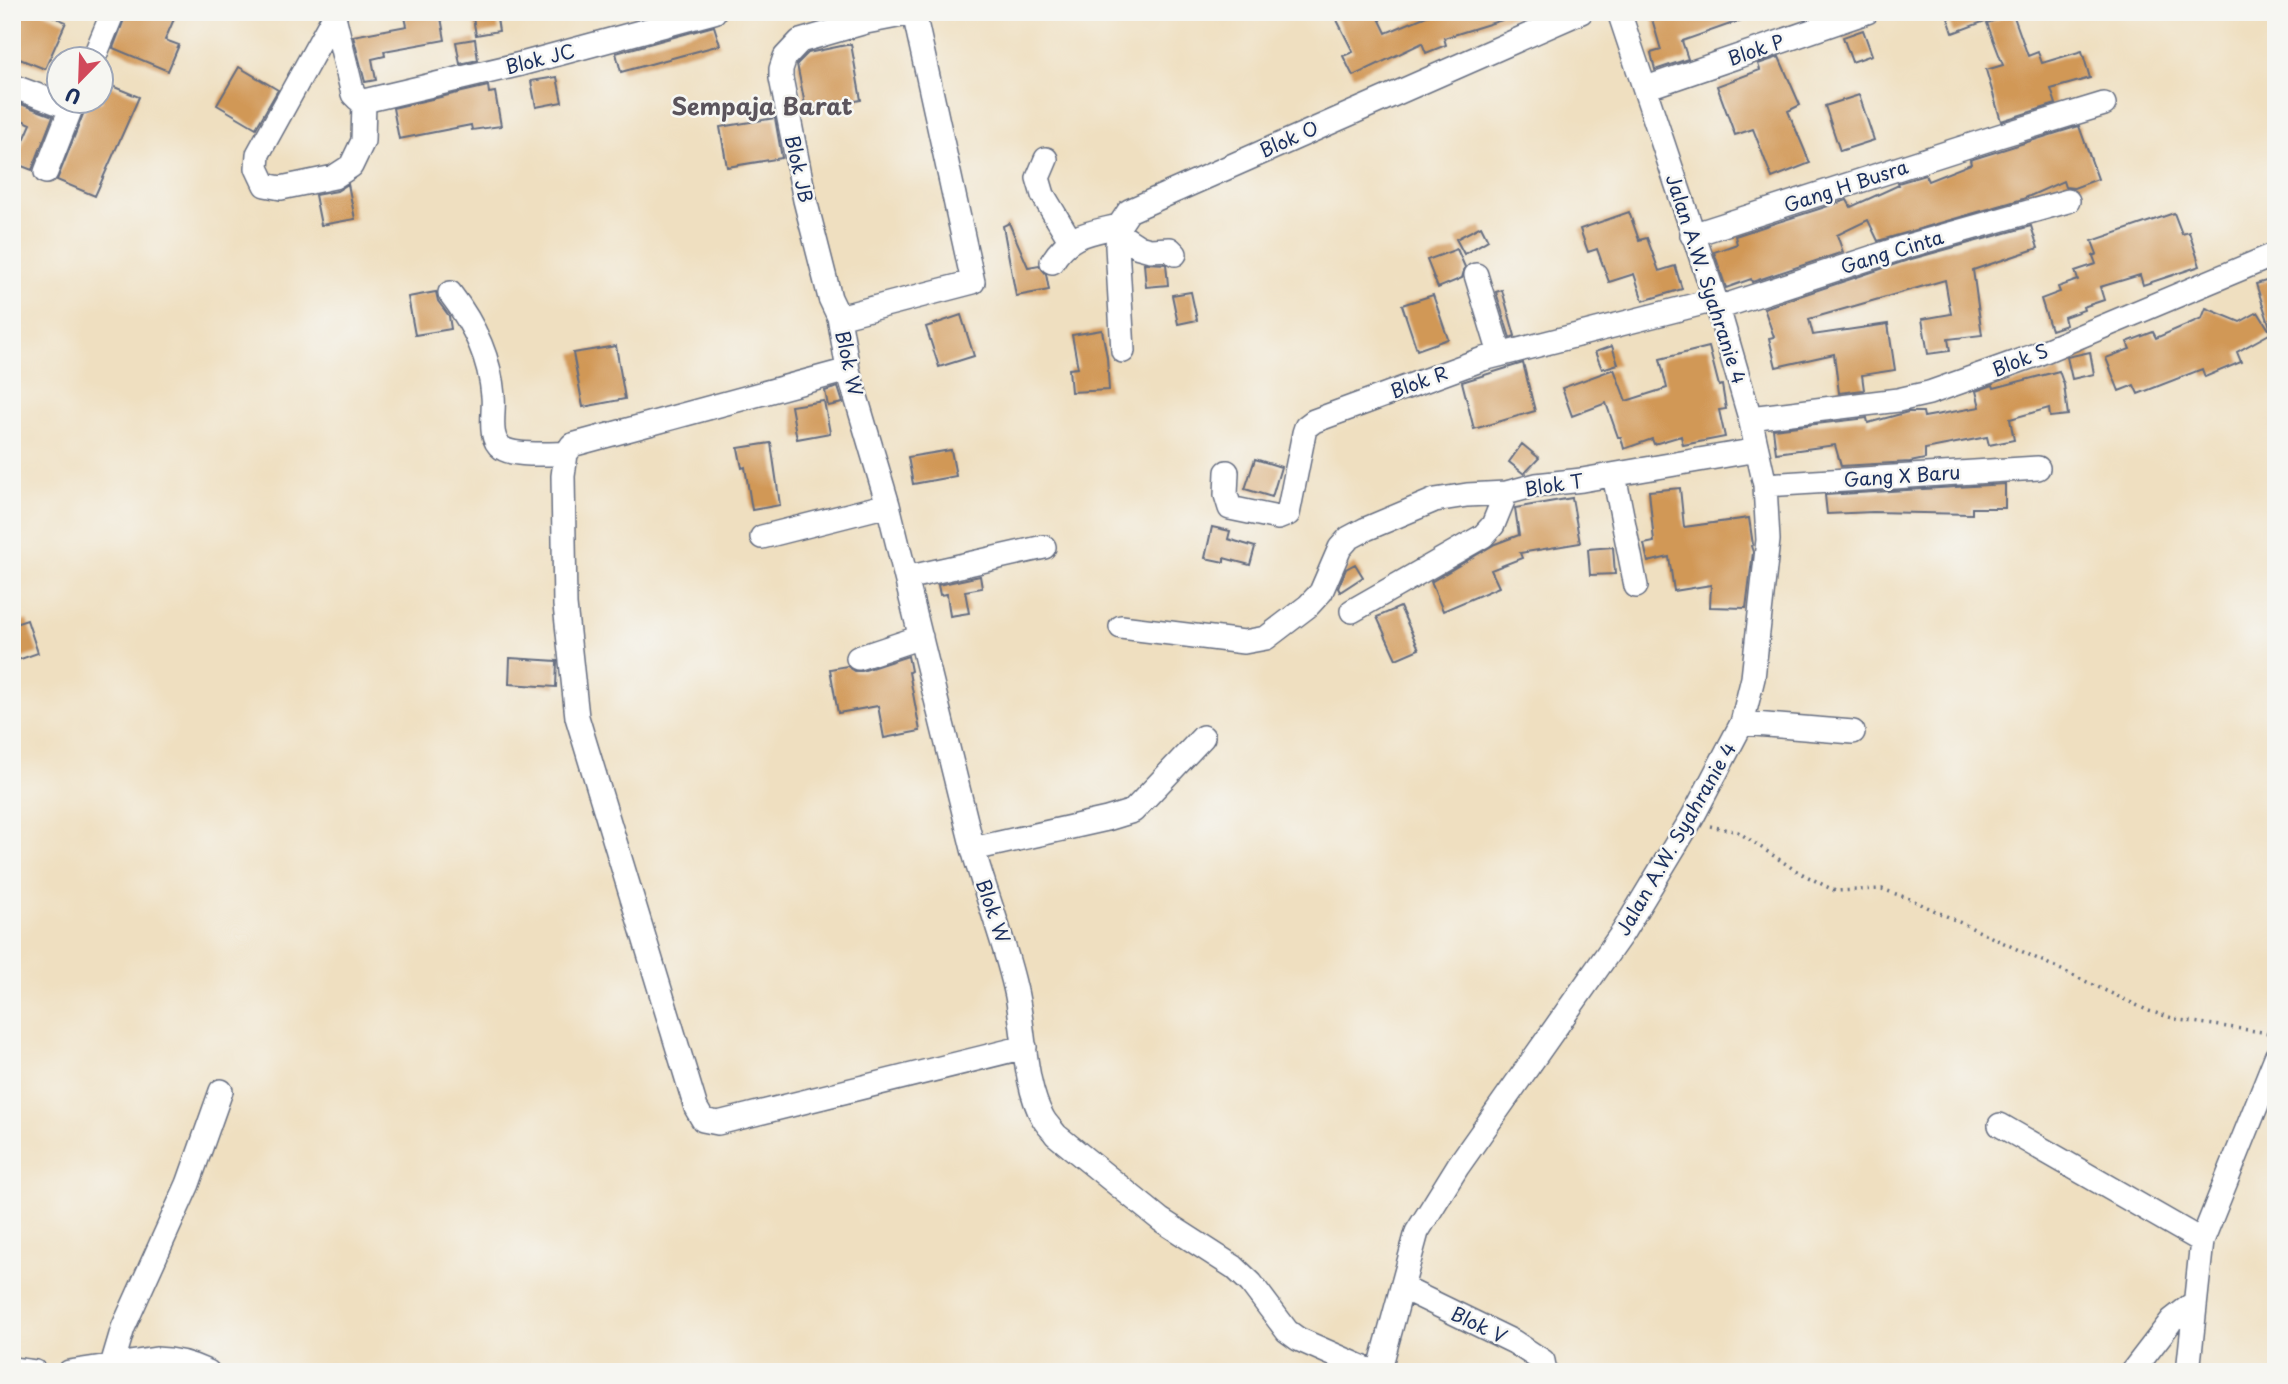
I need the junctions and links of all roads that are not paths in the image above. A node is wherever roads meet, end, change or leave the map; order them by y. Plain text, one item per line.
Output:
1 (113, 12) edge
2 (714, 12) edge
3 (1581, 12) edge
4 (1619, 12) edge
5 (1867, 12) edge
6 (916, 13) edge
7 (333, 15) edge
8 (99, 46) edge
9 (12, 86) edge
10 (1646, 88) junction
11 (46, 97) edge
12 (364, 101) junction
13 (2104, 104) dead end
14 (62, 116) edge
15 (1046, 159) dead end
16 (46, 172) dead end
17 (2068, 201) dead end
18 (1119, 230) junction
19 (1692, 235) junction
20 (1070, 240) junction
21 (1175, 254) dead end
22 (2276, 254) edge
23 (1052, 262) dead end
24 (1476, 275) dead end
25 (450, 293) dead end
26 (1716, 304) junction
27 (834, 307) junction
28 (1123, 351) dead end
29 (1500, 354) junction
30 (848, 370) junction
31 (1751, 418) junction
32 (1757, 450) junction
33 (566, 454) junction
34 (2038, 468) dead end
35 (1227, 472) dead end
36 (1614, 475) junction
37 (1765, 485) junction
38 (1506, 494) junction
39 (888, 505) junction
40 (762, 537) dead end
41 (1044, 547) dead end
42 (906, 578) junction
43 (1636, 586) dead end
44 (1352, 611) dead end
45 (1121, 627) dead end
46 (921, 637) junction
47 (858, 658) dead end
48 (1742, 723) junction
49 (1853, 732) dead end
50 (1203, 737) dead end
51 (973, 849) junction
52 (1025, 1047) junction
53 (2276, 1057) edge
54 (221, 1091) dead end
55 (2000, 1125) dead end
56 (2202, 1241) junction
57 (1403, 1288) junction
58 (2195, 1302) junction
59 (112, 1366) junction
60 (12, 1369) edge
61 (35, 1372) edge
62 (69, 1372) edge
63 (208, 1372) edge
64 (1373, 1372) edge
65 (1379, 1372) edge
66 (1545, 1372) edge
67 (2132, 1372) edge
68 (2188, 1372) edge

1 - 8 street
2 - 12 street, Blok JC
3 - 18 street, Blok O
4 - 10 street, Jalan A.W. Syahranie 4
5 - 10 street, Blok P
6 - 27 street, Blok JB
6 - 27 street
7 - 12 street
7 - 12 street
9 - 11 street
10 - 19 street, Jalan A.W. Syahranie 4
13 - 19 street, Gang H Busra
14 - 16 street
15 - 20 street
17 - 26 street, Gang Cinta
18 - 20 street
18 - 21 street
18 - 28 street
19 - 26 street, Jalan A.W. Syahranie 4
20 - 23 street
22 - 31 street, Blok S
24 - 29 street
25 - 33 street
26 - 29 street, Blok R
26 - 31 street, Jalan A.W. Syahranie 4
27 - 30 street, Blok W
29 - 35 street, Blok R
30 - 33 street
30 - 39 street, Blok W
31 - 32 street, Jalan A.W. Syahranie 4
32 - 36 street, Blok T
32 - 37 street, Jalan A.W. Syahranie 4
33 - 52 street
34 - 37 street, Gang X Baru
36 - 38 street, Blok T
36 - 43 street
37 - 48 street, Jalan A.W. Syahranie 4
38 - 44 street, Blok T
38 - 45 street
39 - 40 street
39 - 42 street, Blok W
41 - 42 street
42 - 46 street, Blok W
46 - 47 street
46 - 51 street, Blok W
48 - 49 street
48 - 57 street, Jalan A.W. Syahranie 4
50 - 51 street
51 - 52 street, Blok W
52 - 64 street, Blok W
53 - 56 street
54 - 59 street
55 - 56 street
56 - 58 street
57 - 65 street, Jalan A.W. Syahranie 4
57 - 66 street, Blok V
58 - 67 street
58 - 68 street
59 - 62 street
59 - 63 street
60 - 61 street

